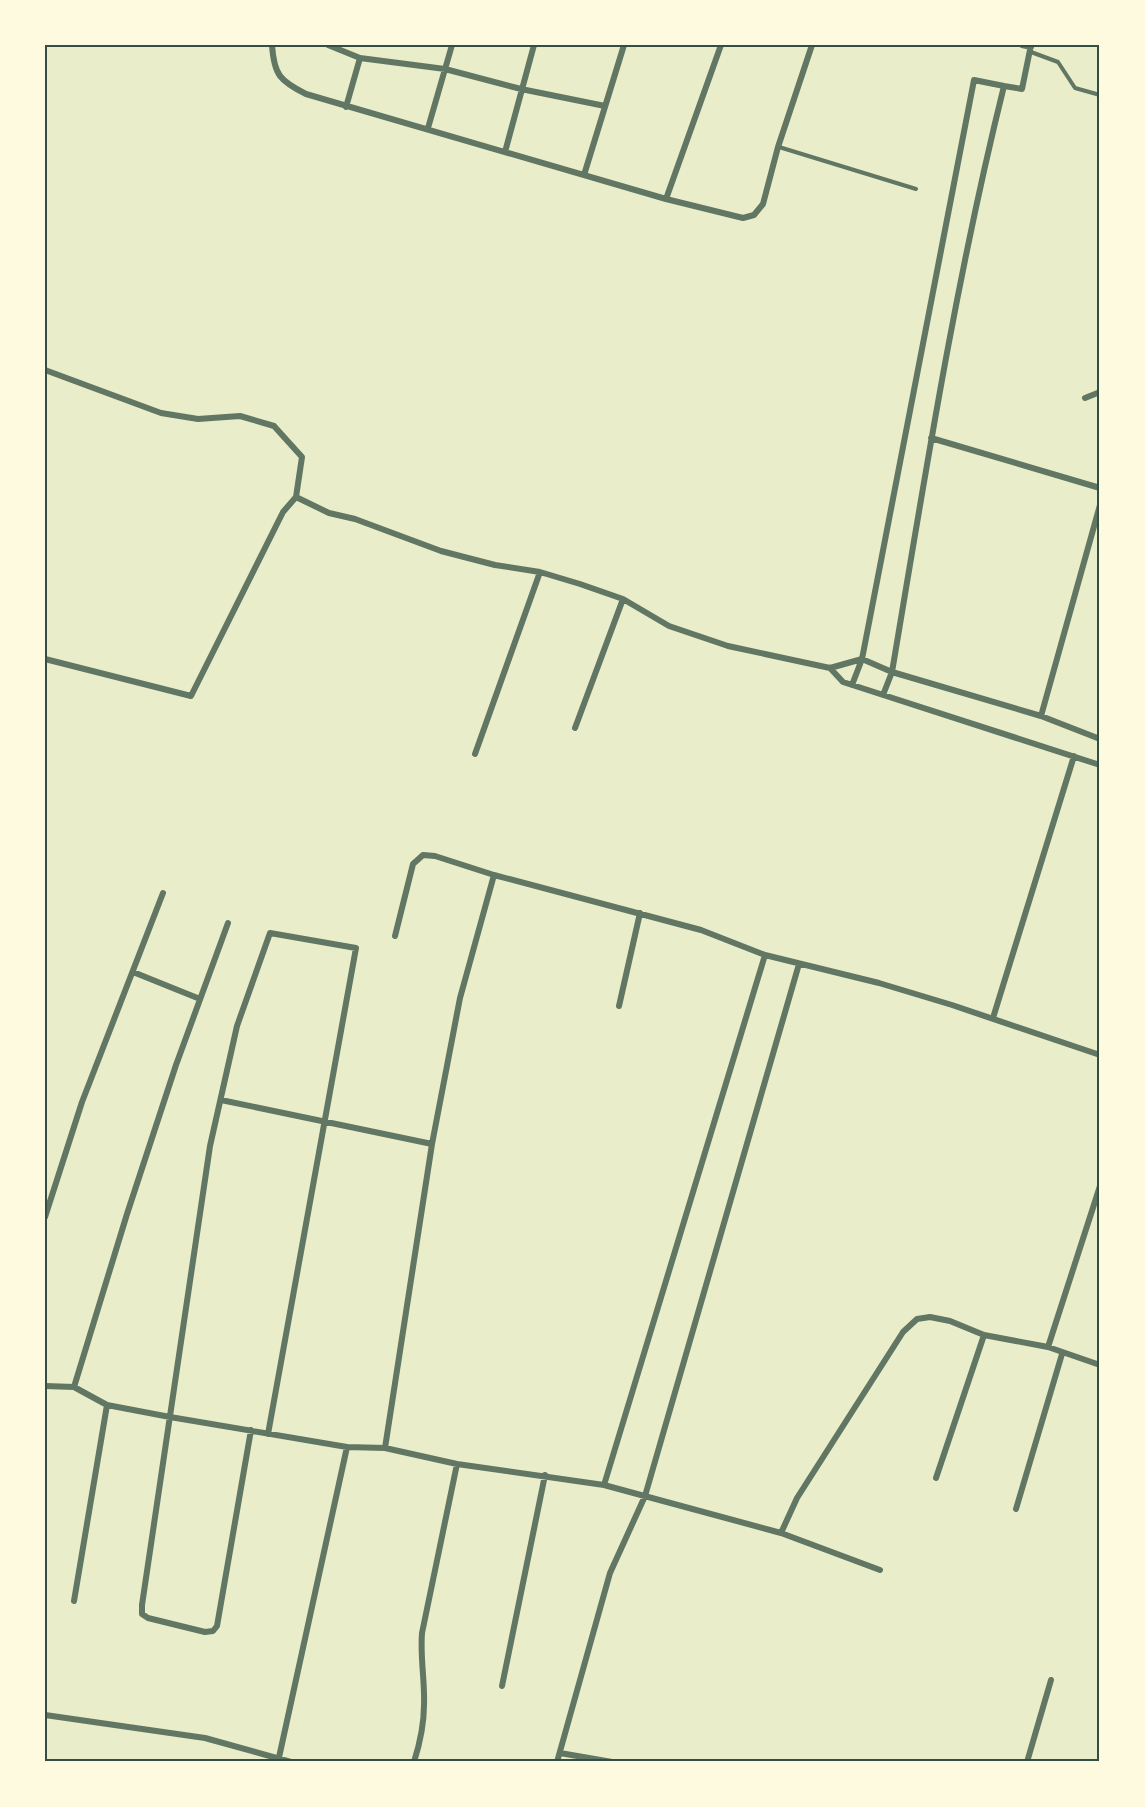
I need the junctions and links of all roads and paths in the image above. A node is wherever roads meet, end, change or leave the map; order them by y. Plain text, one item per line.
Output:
1 (272, 45) edge
2 (328, 45) edge
3 (452, 45) edge
4 (534, 45) edge
5 (624, 45) edge
6 (722, 45) edge
7 (812, 45) edge
8 (1022, 45) edge
9 (1031, 48) edge
10 (360, 58) junction
11 (445, 69) junction
12 (1004, 86) junction
13 (521, 89) junction
14 (1100, 95) edge
15 (605, 106) junction
16 (346, 107) junction
17 (428, 128) junction
18 (778, 147) junction
19 (505, 152) junction
20 (584, 175) junction
21 (916, 189) dead end
22 (666, 199) junction
23 (45, 370) edge
24 (1100, 392) edge
25 (1085, 398) dead end
26 (931, 438) junction
27 (1100, 488) edge
28 (296, 497) junction
29 (1100, 505) edge
30 (540, 572) junction
31 (623, 600) junction
32 (45, 659) edge
33 (862, 659) junction
34 (830, 668) junction
35 (892, 672) junction
36 (852, 685) junction
37 (883, 695) junction
38 (1041, 716) junction
39 (575, 728) dead end
40 (1100, 739) edge
41 (475, 754) dead end
42 (1074, 756) junction
43 (1100, 765) edge
44 (494, 875) junction
45 (163, 893) dead end
46 (640, 914) junction
47 (228, 923) dead end
48 (395, 936) dead end
49 (765, 955) junction
50 (799, 964) junction
51 (133, 972) junction
52 (200, 999) junction
53 (619, 1006) dead end
54 (993, 1018) junction
55 (1100, 1055) edge
56 (221, 1100) junction
57 (323, 1121) junction
58 (432, 1144) junction
59 (1100, 1186) edge
60 (45, 1217) edge
61 (984, 1335) junction
62 (1048, 1347) junction
63 (1062, 1354) junction
64 (1100, 1365) edge
65 (45, 1386) edge
66 (74, 1387) junction
67 (107, 1406) junction
68 (170, 1417) junction
69 (251, 1430) junction
70 (268, 1434) junction
71 (347, 1447) junction
72 (385, 1448) junction
73 (457, 1464) junction
74 (545, 1475) junction
75 (936, 1478) dead end
76 (604, 1485) junction
77 (645, 1496) junction
78 (1017, 1509) dead end
79 (781, 1533) junction
80 (880, 1570) dead end
81 (74, 1600) dead end
82 (1051, 1680) dead end
83 (502, 1686) dead end
84 (45, 1714) edge
85 (560, 1753) junction
86 (279, 1760) edge
87 (291, 1762) edge
88 (414, 1762) edge
89 (557, 1762) edge
90 (612, 1762) edge
91 (1027, 1762) edge

1 - 16 street
2 - 10 street
3 - 11 street
4 - 13 street
5 - 15 street
6 - 22 street
7 - 18 street
8 - 9 street
9 - 12 street
9 - 14 lane
10 - 11 street
10 - 16 street
11 - 13 street
11 - 17 street
12 - 26 street
12 - 33 street
13 - 15 street
13 - 19 street
15 - 20 street
16 - 17 street
17 - 19 street
18 - 21 lane
18 - 22 street
19 - 20 street
20 - 22 street
23 - 28 street
24 - 25 street
26 - 27 street
26 - 35 street
28 - 30 street
28 - 32 street
29 - 38 street
30 - 31 street
30 - 41 street
31 - 34 street
31 - 39 street
33 - 34 street
33 - 35 street
33 - 36 street
34 - 36 street
35 - 37 street
35 - 38 street
36 - 37 street
37 - 42 street
38 - 40 street
42 - 43 street
42 - 54 street
44 - 46 street
44 - 48 street
44 - 58 street
45 - 51 street
46 - 49 street
46 - 53 street
47 - 52 street
49 - 50 street
49 - 76 street
50 - 54 street
50 - 77 street
51 - 52 street
51 - 60 street
52 - 66 street
54 - 55 street
56 - 57 street
56 - 57 street
56 - 68 street
57 - 58 street
57 - 70 street
58 - 72 street
59 - 62 street
61 - 62 street
61 - 75 street
61 - 79 street
62 - 63 street
63 - 64 street
63 - 78 street
65 - 66 street
66 - 67 street
67 - 68 street
67 - 81 street
68 - 69 street
68 - 69 street
69 - 70 street
70 - 71 street
71 - 72 street
71 - 86 street
72 - 73 street
73 - 74 street
73 - 88 street
74 - 76 street
74 - 83 street
76 - 77 street
77 - 79 street
77 - 85 street
79 - 80 street
82 - 91 street
84 - 86 street
85 - 89 street
85 - 90 street
86 - 87 street

